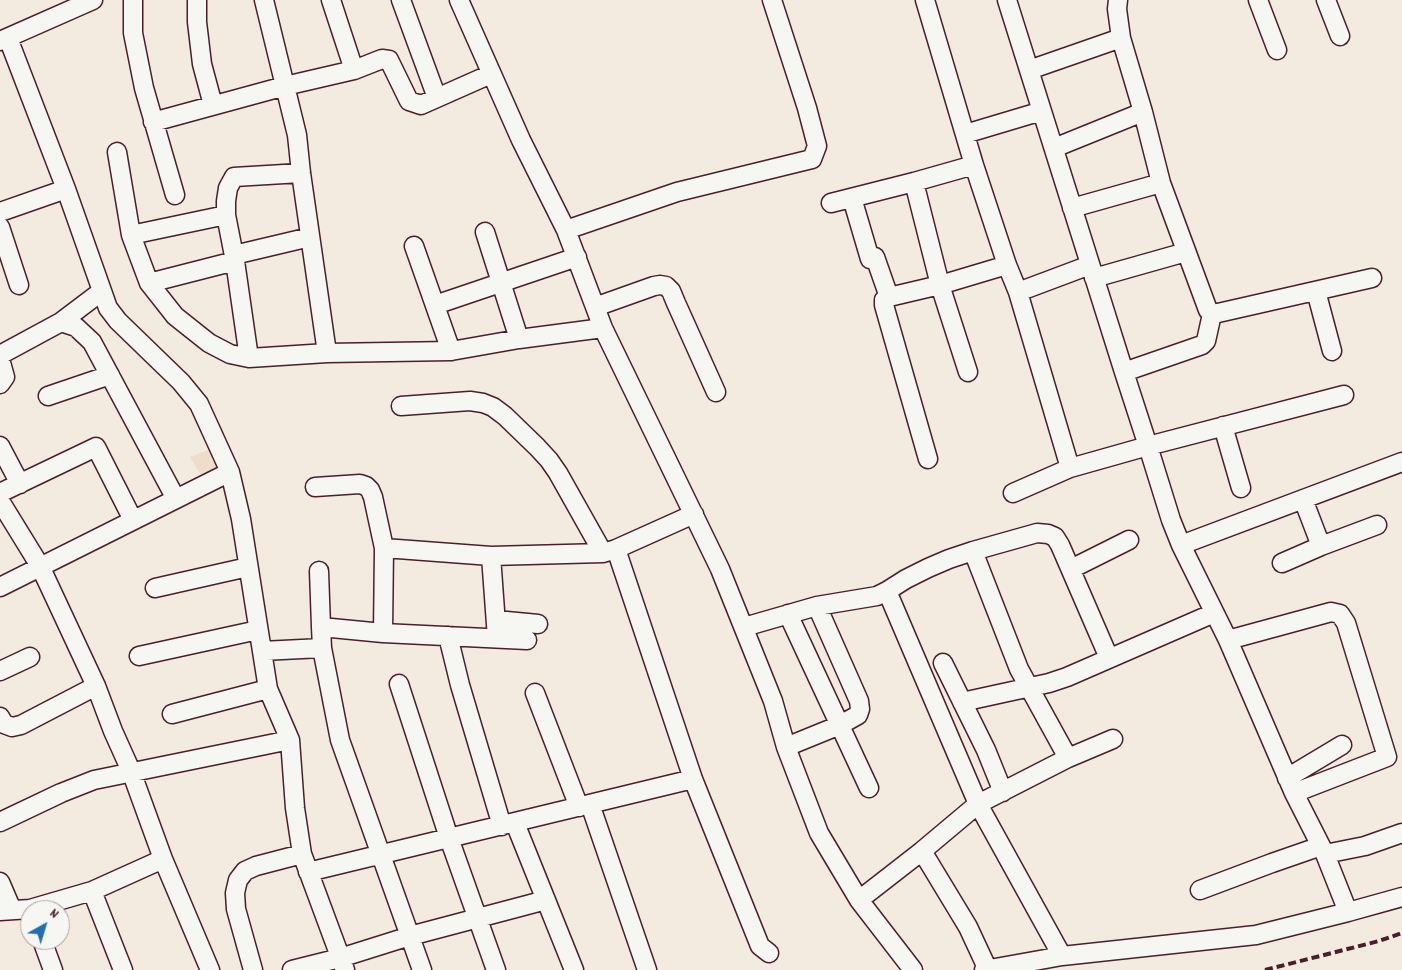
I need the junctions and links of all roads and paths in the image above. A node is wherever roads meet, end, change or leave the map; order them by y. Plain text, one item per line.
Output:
1 (93, 0) edge
2 (133, 0) edge
3 (197, 0) edge
4 (264, 0) edge
5 (330, 0) edge
6 (401, 0) edge
7 (459, 0) edge
8 (772, 0) edge
9 (925, 0) edge
10 (1007, 0) edge
11 (1118, 0) edge
12 (1258, 0) edge
13 (1326, 0) edge
14 (1340, 36) dead end
15 (1121, 38) junction
16 (4, 40) edge
17 (1277, 50) dead end
18 (354, 70) junction
19 (1029, 70) junction
20 (491, 74) junction
21 (285, 86) junction
22 (437, 98) junction
23 (213, 105) junction
24 (1042, 111) junction
25 (1143, 112) junction
26 (153, 122) junction
27 (964, 134) junction
28 (1054, 148) junction
29 (117, 152) dead end
30 (974, 165) junction
31 (301, 173) junction
32 (914, 182) junction
33 (1161, 183) junction
34 (66, 189) junction
35 (175, 195) dead end
36 (852, 198) junction
37 (831, 203) dead end
38 (1072, 208) junction
39 (0, 212) edge
40 (226, 215) junction
41 (0, 226) edge
42 (566, 230) junction
43 (485, 232) dead end
44 (131, 235) junction
45 (310, 237) junction
46 (414, 246) dead end
47 (1186, 252) junction
48 (577, 257) junction
49 (234, 258) junction
50 (1007, 265) junction
51 (1092, 271) junction
52 (1372, 278) dead end
53 (149, 283) junction
54 (501, 284) junction
55 (19, 285) dead end
56 (940, 285) junction
57 (102, 291) junction
58 (1316, 291) junction
59 (1018, 292) junction
60 (890, 297) junction
61 (435, 305) junction
62 (595, 306) junction
63 (1212, 314) junction
64 (62, 322) junction
65 (603, 328) junction
66 (519, 339) junction
67 (451, 350) junction
68 (1332, 351) dead end
69 (327, 353) junction
70 (0, 355) edge
71 (249, 358) junction
72 (0, 359) edge
73 (968, 372) dead end
74 (1124, 372) junction
75 (110, 375) junction
76 (0, 384) edge
77 (716, 392) dead end
78 (1344, 395) dead end
79 (48, 396) dead end
80 (401, 406) dead end
81 (1223, 426) junction
82 (0, 446) edge
83 (1148, 446) junction
84 (928, 459) dead end
85 (1402, 462) edge
86 (1070, 468) junction
87 (230, 472) junction
88 (20, 484) junction
89 (315, 487) dead end
90 (1241, 488) dead end
91 (0, 493) edge
92 (1013, 493) dead end
93 (176, 499) junction
94 (1303, 499) junction
95 (0, 501) edge
96 (694, 514) junction
97 (133, 520) junction
98 (1377, 526) dead end
99 (1129, 540) dead end
100 (1181, 545) junction
101 (1321, 546) junction
102 (384, 548) junction
103 (610, 551) junction
104 (973, 551) junction
105 (491, 556) junction
106 (1282, 563) dead end
107 (40, 566) junction
108 (248, 567) junction
109 (1071, 570) junction
110 (319, 571) dead end
111 (0, 587) edge
112 (154, 588) dead end
113 (887, 591) junction
114 (817, 606) junction
115 (1214, 613) junction
116 (788, 614) junction
117 (496, 620) junction
118 (538, 624) dead end
119 (321, 627) junction
120 (744, 627) junction
121 (258, 630) junction
122 (383, 634) junction
123 (448, 636) junction
124 (497, 638) junction
125 (527, 640) dead end
126 (1228, 640) junction
127 (322, 648) junction
128 (262, 651) junction
129 (138, 656) dead end
130 (30, 657) dead end
131 (1109, 658) junction
132 (943, 663) dead end
133 (0, 671) edge
134 (399, 684) dead end
135 (96, 686) junction
136 (1029, 686) junction
137 (268, 689) junction
138 (535, 693) dead end
139 (962, 702) junction
140 (172, 714) dead end
141 (0, 717) edge
142 (840, 726) junction
143 (1113, 739) dead end
144 (290, 740) junction
145 (1342, 745) dead end
146 (786, 747) junction
147 (1394, 756) edge
148 (1068, 758) junction
149 (131, 771) junction
150 (693, 779) junction
151 (1291, 786) junction
152 (869, 788) dead end
153 (1003, 792) junction
154 (978, 804) junction
155 (585, 806) junction
156 (0, 822) edge
157 (508, 824) junction
158 (1402, 833) edge
159 (449, 838) junction
160 (922, 850) junction
161 (1323, 850) junction
162 (302, 854) junction
163 (381, 855) junction
164 (163, 859) junction
165 (308, 872) junction
166 (0, 882) edge
167 (1200, 890) dead end
168 (92, 891) junction
169 (1402, 898) edge
170 (63, 900) edge
171 (546, 900) junction
172 (859, 900) junction
173 (6, 910) edge
174 (20, 910) edge
175 (1348, 912) junction
176 (478, 918) junction
177 (410, 936) junction
178 (46, 950) edge
179 (769, 953) dead end
180 (1062, 956) junction
181 (342, 964) edge
182 (54, 970) edge
183 (124, 970) edge
184 (210, 970) edge
185 (253, 970) edge
186 (292, 970) edge
187 (422, 970) edge
188 (496, 970) edge
189 (574, 970) edge
190 (647, 970) edge
191 (913, 970) edge
192 (987, 970) edge

1 - 16 street
2 - 26 street
3 - 23 street
4 - 21 street
5 - 18 street
6 - 22 street
7 - 20 street
8 - 42 street
9 - 27 street
10 - 19 street
11 - 15 street
12 - 17 street
13 - 14 street
15 - 19 street
15 - 25 street
16 - 34 street
18 - 21 street
18 - 22 street
19 - 24 street
20 - 22 street
20 - 42 street
21 - 23 street
21 - 31 street
23 - 26 street
24 - 27 street
24 - 28 street
25 - 28 street
25 - 33 street
26 - 35 street
27 - 30 street
28 - 38 street
29 - 44 street
30 - 32 street
30 - 50 street
31 - 40 street
31 - 45 street
32 - 36 street
32 - 56 street
33 - 38 street
33 - 47 street
34 - 39 street
34 - 57 street
36 - 37 street
36 - 60 street
38 - 51 street
40 - 44 street
40 - 49 street
41 - 55 street
42 - 48 street
43 - 54 street
44 - 53 street
45 - 49 street
45 - 69 street
46 - 61 street
47 - 51 street
47 - 63 street
48 - 54 street
48 - 62 street
49 - 53 street
49 - 71 street
50 - 56 street
50 - 59 street
51 - 59 street
51 - 74 street
52 - 58 street
53 - 71 street
54 - 61 street
54 - 66 street
56 - 60 street
56 - 73 street
57 - 64 street
57 - 87 street
58 - 63 street
58 - 68 street
59 - 86 street
60 - 84 street
61 - 67 street
62 - 65 street
62 - 77 street
63 - 74 street
64 - 70 street
64 - 75 street
65 - 66 street
65 - 96 street
66 - 67 street
67 - 69 street
69 - 71 street
72 - 76 street
74 - 83 street
75 - 79 street
75 - 93 street
78 - 81 street
80 - 103 street
81 - 83 street
81 - 90 street
82 - 88 street
83 - 86 street
83 - 100 street
85 - 94 street
86 - 92 street
87 - 93 street
87 - 108 street
88 - 91 street
88 - 97 street
89 - 102 street
93 - 97 street
94 - 100 street
94 - 101 street
95 - 107 street
96 - 103 street
96 - 120 street
97 - 107 street
98 - 101 street
99 - 109 street
100 - 115 street
101 - 106 street
102 - 105 street
102 - 122 street
103 - 105 street
103 - 150 street
104 - 109 street
104 - 113 street
104 - 136 street
105 - 117 street
107 - 111 street
107 - 135 street
108 - 112 street
108 - 121 street
109 - 131 street
110 - 119 street
113 - 114 street
113 - 154 street
114 - 116 street
114 - 142 street
115 - 126 street
115 - 131 street
116 - 120 street
116 - 142 street
117 - 118 street
117 - 124 street
119 - 122 street
119 - 127 street
120 - 146 street
121 - 128 street
121 - 129 street
122 - 123 street
123 - 124 street
123 - 157 street
124 - 125 street
126 - 147 street
126 - 151 street
127 - 128 street
127 - 163 street
128 - 137 street
130 - 133 street
131 - 136 street
132 - 139 street
134 - 159 street
135 - 141 street
135 - 149 street
136 - 139 street
136 - 148 street
137 - 140 street
137 - 144 street
138 - 155 street
139 - 153 street
142 - 146 street
142 - 152 street
143 - 148 street
144 - 149 street
144 - 162 street
145 - 151 street
146 - 172 street
147 - 151 street
148 - 153 street
149 - 156 street
149 - 164 street
150 - 155 street
150 - 179 street
151 - 161 street
153 - 154 street
154 - 160 street
154 - 180 street
155 - 157 street
155 - 190 street
157 - 159 street
157 - 171 street
158 - 161 street
159 - 163 street
159 - 176 street
160 - 172 street
160 - 192 street
161 - 167 street
161 - 175 street
162 - 165 street
162 - 185 street
163 - 165 street
163 - 177 street
164 - 168 street
164 - 184 street
165 - 181 street
166 - 173 street
168 - 170 street
168 - 183 street
169 - 175 street
171 - 176 street
171 - 189 street
172 - 191 street
173 - 174 street
175 - 180 street
176 - 177 street
176 - 188 street
177 - 181 street
177 - 187 street
178 - 182 street
180 - 192 street
181 - 186 street

